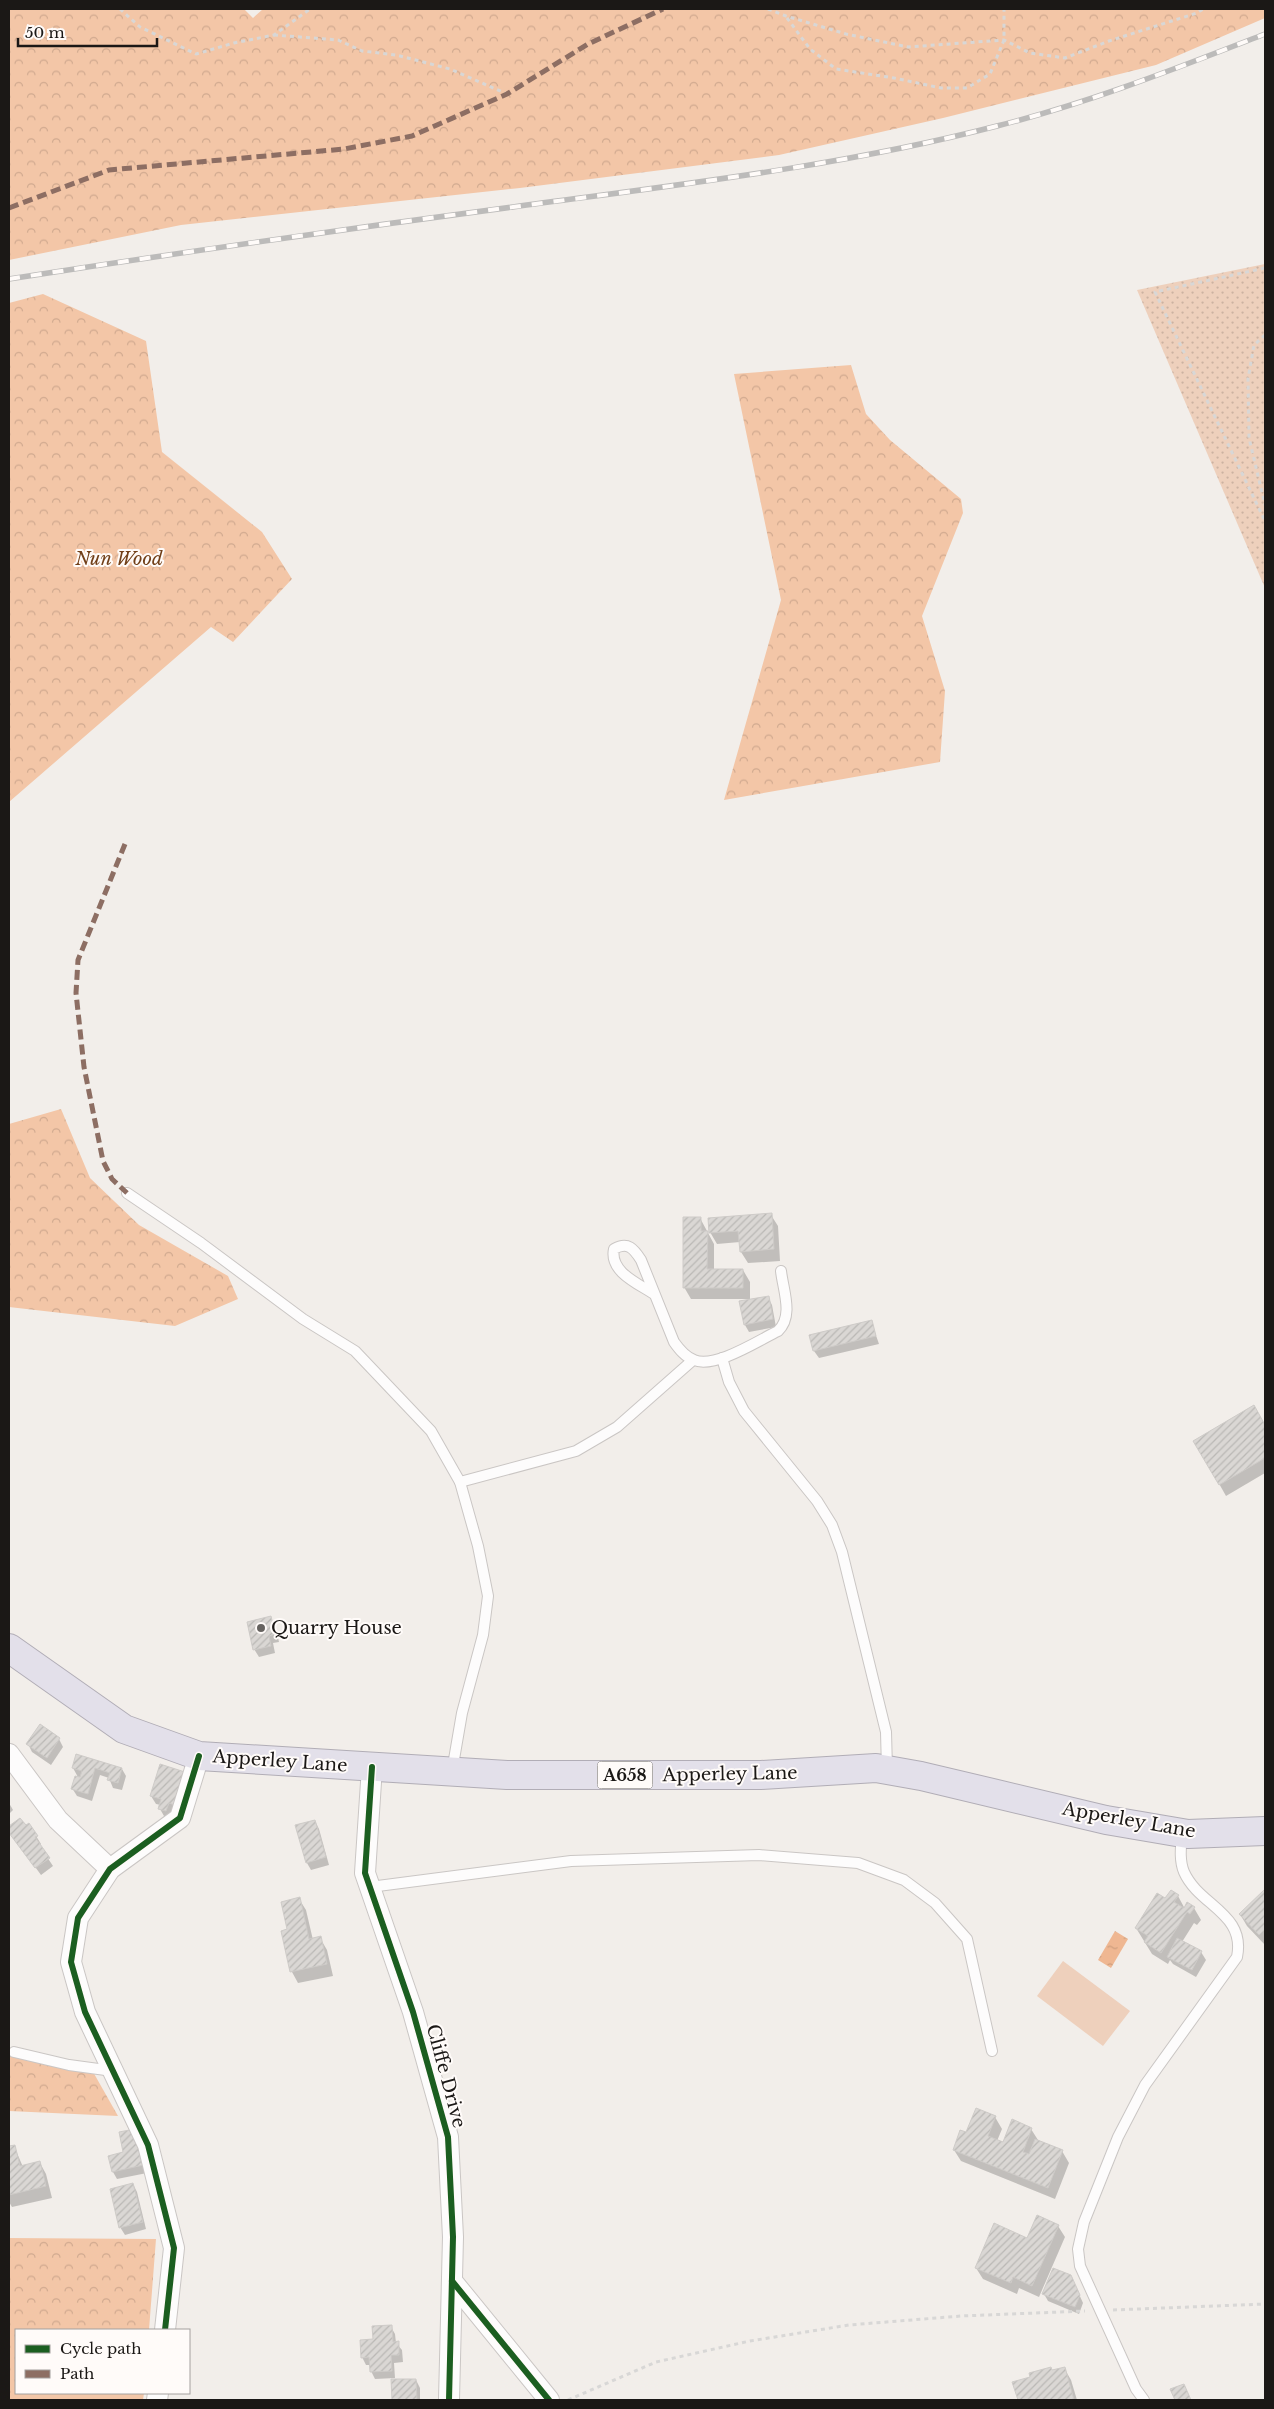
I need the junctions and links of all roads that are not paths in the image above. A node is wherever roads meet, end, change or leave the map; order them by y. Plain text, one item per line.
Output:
1 (126, 1193) dead end
2 (781, 1271) dead end
3 (654, 1294) junction
4 (722, 1358) junction
5 (692, 1360) junction
6 (460, 1482) junction
7 (9, 1648) edge
8 (9, 1754) edge
9 (199, 1756) junction
10 (372, 1768) junction
11 (887, 1770) junction
12 (452, 1772) junction
13 (1265, 1831) edge
14 (1182, 1832) junction
15 (110, 1869) junction
16 (370, 1887) junction
17 (992, 2051) dead end
18 (14, 2052) dead end
19 (113, 2071) junction
20 (452, 2281) junction
21 (165, 2329) edge
22 (449, 2400) edge
23 (549, 2400) edge
24 (1144, 2400) edge

1 - 6 lane
2 - 4 lane
3 - 3 lane
3 - 5 lane
4 - 5 lane
4 - 11 lane
5 - 6 lane
6 - 12 lane
7 - 9 highway, Apperley Lane / A658
8 - 15 street
9 - 10 highway, Apperley Lane / A658
9 - 15 street
10 - 12 highway, Apperley Lane / A658
10 - 16 street, Cliffe Drive
11 - 12 highway, Apperley Lane / A658
11 - 14 highway, Apperley Lane / A658
13 - 14 highway, Apperley Lane / A658
14 - 24 lane
15 - 19 street
16 - 17 lane
16 - 20 street, Cliffe Drive
18 - 19 lane
19 - 21 street
20 - 22 street, Cliffe Drive
20 - 23 street

